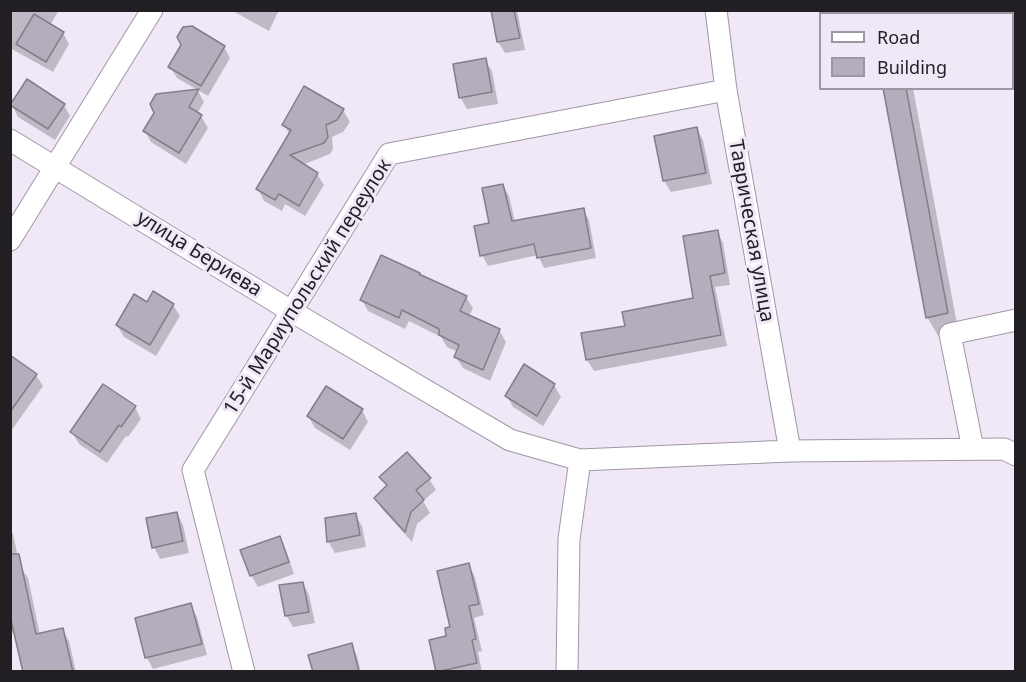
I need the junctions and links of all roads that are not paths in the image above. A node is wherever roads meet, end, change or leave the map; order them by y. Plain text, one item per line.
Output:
1 (152, 10) edge
2 (716, 10) edge
3 (726, 90) junction
4 (10, 140) edge
5 (56, 166) junction
6 (10, 240) edge
7 (291, 311) junction
8 (1016, 320) edge
9 (973, 449) junction
10 (790, 451) junction
11 (1016, 455) edge
12 (580, 460) junction
13 (244, 672) edge
14 (567, 672) edge

1 - 5 street
2 - 3 street, Таврическая улица
3 - 7 street, 15-й Мариупольский переулок
3 - 10 street, Таврическая улица
4 - 5 street, улица Бериева
5 - 6 street
5 - 7 street, улица Бериева
7 - 12 street, улица Бериева
7 - 13 street, 15-й Мариупольский переулок
8 - 9 street
9 - 10 street, улица Бериева
9 - 11 street, улица Бериева
10 - 12 street, улица Бериева
12 - 14 street

